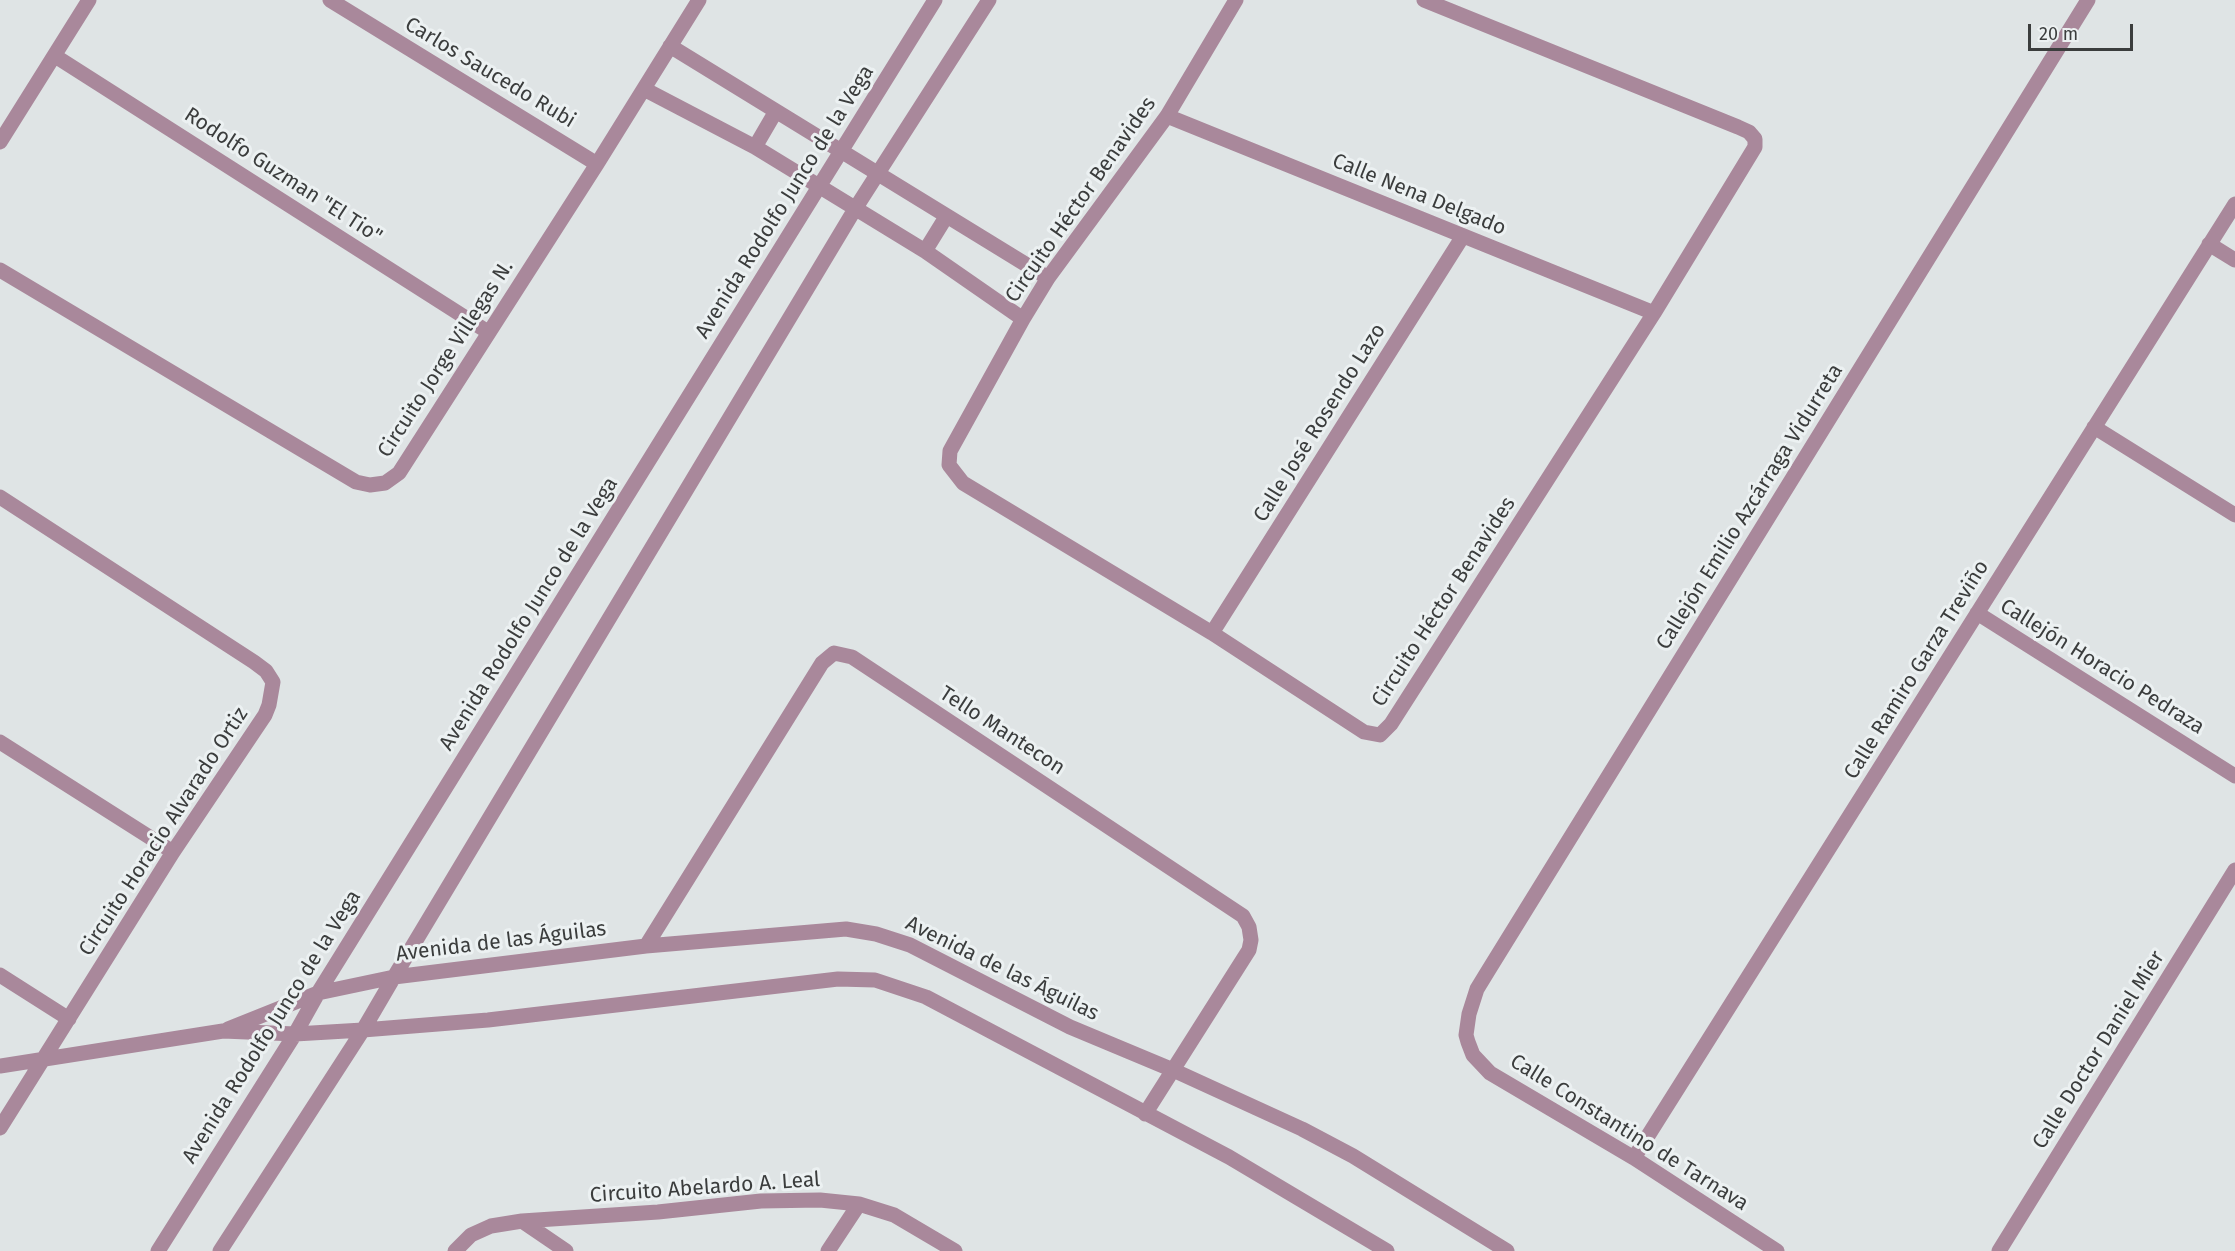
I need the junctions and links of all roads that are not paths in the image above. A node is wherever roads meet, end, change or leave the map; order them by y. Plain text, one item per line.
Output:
1 (89, 0) edge
2 (330, 0) edge
3 (699, 0) edge
4 (935, 0) edge
5 (989, 0) edge
6 (1236, 0) edge
7 (1424, 0) edge
8 (2088, 0) edge
9 (670, 46) junction
10 (55, 56) junction
11 (644, 89) junction
12 (776, 111) junction
13 (1167, 116) junction
14 (0, 142) edge
15 (755, 147) junction
16 (842, 151) junction
17 (597, 164) junction
18 (878, 174) junction
19 (819, 187) junction
20 (2235, 204) edge
21 (855, 209) junction
22 (946, 217) junction
23 (1463, 236) junction
24 (2209, 244) junction
25 (925, 251) junction
26 (2235, 260) edge
27 (0, 270) edge
28 (1048, 278) junction
29 (1654, 314) junction
30 (1023, 319) junction
31 (488, 332) junction
32 (2094, 427) junction
33 (0, 497) edge
34 (2235, 515) edge
35 (1977, 613) junction
36 (1212, 633) junction
37 (0, 742) edge
38 (2235, 776) edge
39 (173, 852) junction
40 (2235, 870) edge
41 (646, 946) junction
42 (0, 975) edge
43 (394, 977) junction
44 (318, 993) junction
45 (69, 1019) junction
46 (363, 1030) junction
47 (223, 1031) junction
48 (296, 1034) junction
49 (1468, 1042) joint
50 (43, 1058) junction
51 (0, 1066) edge
52 (1173, 1070) junction
53 (1145, 1114) junction
54 (0, 1128) edge
55 (1634, 1158) junction
56 (859, 1204) junction
57 (522, 1221) junction
58 (158, 1251) edge
59 (220, 1251) edge
60 (455, 1251) edge
61 (566, 1251) edge
62 (828, 1251) edge
63 (955, 1251) edge
64 (1387, 1251) edge
65 (1507, 1251) edge
66 (1777, 1251) edge
67 (1999, 1251) edge

1 - 10 street
2 - 17 street, Carlos Saucedo Rubi
3 - 9 street, Circuito Jorge Villegas N.
4 - 16 street, Avenida Rodolfo Junco de la Vega
5 - 18 street
6 - 13 street, Circuito Héctor Benavides
7 - 29 street, Circuito Héctor Benavides
8 - 49 street, Callejón Emilio Azcárraga Vidurreta
9 - 11 street, Circuito Jorge Villegas N.
9 - 12 street
10 - 14 street
10 - 31 street, Rodolfo Guzman "El Tio"
11 - 15 street
11 - 17 street, Circuito Jorge Villegas N.
12 - 15 street
12 - 16 street
13 - 23 street, Calle Nena Delgado
13 - 28 street, Circuito Héctor Benavides
15 - 19 street
16 - 18 street
16 - 19 street, Avenida Rodolfo Junco de la Vega
17 - 31 street, Circuito Jorge Villegas N.
18 - 21 street
18 - 22 street
19 - 21 street
19 - 44 street, Avenida Rodolfo Junco de la Vega
20 - 24 street, Calle Ramiro Garza Treviño
21 - 25 street
21 - 43 street
22 - 25 street
22 - 28 street
23 - 29 street, Calle Nena Delgado
23 - 36 street, Calle José Rosendo Lazo
24 - 26 street
24 - 32 street, Calle Ramiro Garza Treviño
25 - 30 street
27 - 31 street, Circuito Jorge Villegas N.
28 - 30 street, Circuito Héctor Benavides
29 - 36 street, Circuito Héctor Benavides
30 - 36 street, Circuito Héctor Benavides
32 - 34 street
32 - 35 street, Calle Ramiro Garza Treviño
33 - 39 street, Circuito Horacio Alvarado Ortiz
35 - 38 street, Callejón Horacio Pedraza
35 - 55 street, Calle Ramiro Garza Treviño
37 - 39 street
39 - 45 street, Circuito Horacio Alvarado Ortiz
40 - 67 street, Calle Doctor Daniel Mier
41 - 43 street, Avenida de las Águilas
41 - 52 street, Avenida de las Águilas
41 - 52 street, Tello Mantecon
42 - 45 street
43 - 44 street, Avenida de las Águilas
43 - 46 street
44 - 47 street, Avenida de las Águilas
44 - 48 street, Avenida Rodolfo Junco de la Vega
45 - 50 street, Circuito Horacio Alvarado Ortiz
46 - 48 street, Avenida de las Águilas
46 - 53 street, Avenida de las Águilas
46 - 59 street
47 - 48 street, Avenida de las Águilas
47 - 50 street, Avenida de las Águilas
48 - 58 street, Avenida Rodolfo Junco de la Vega
49 - 55 street, Calle Constantino de Tarnava
50 - 51 street, Avenida de las Águilas
50 - 54 street, Circuito Horacio Alvarado Ortiz
52 - 53 street, Tello Mantecon
52 - 65 street, Avenida de las Águilas
53 - 64 street, Avenida de las Águilas
55 - 66 street, Calle Constantino de Tarnava
56 - 57 street, Circuito Abelardo A. Leal
56 - 62 street
56 - 63 street, Circuito Abelardo A. Leal
57 - 60 street, Circuito Abelardo A. Leal
57 - 61 street

